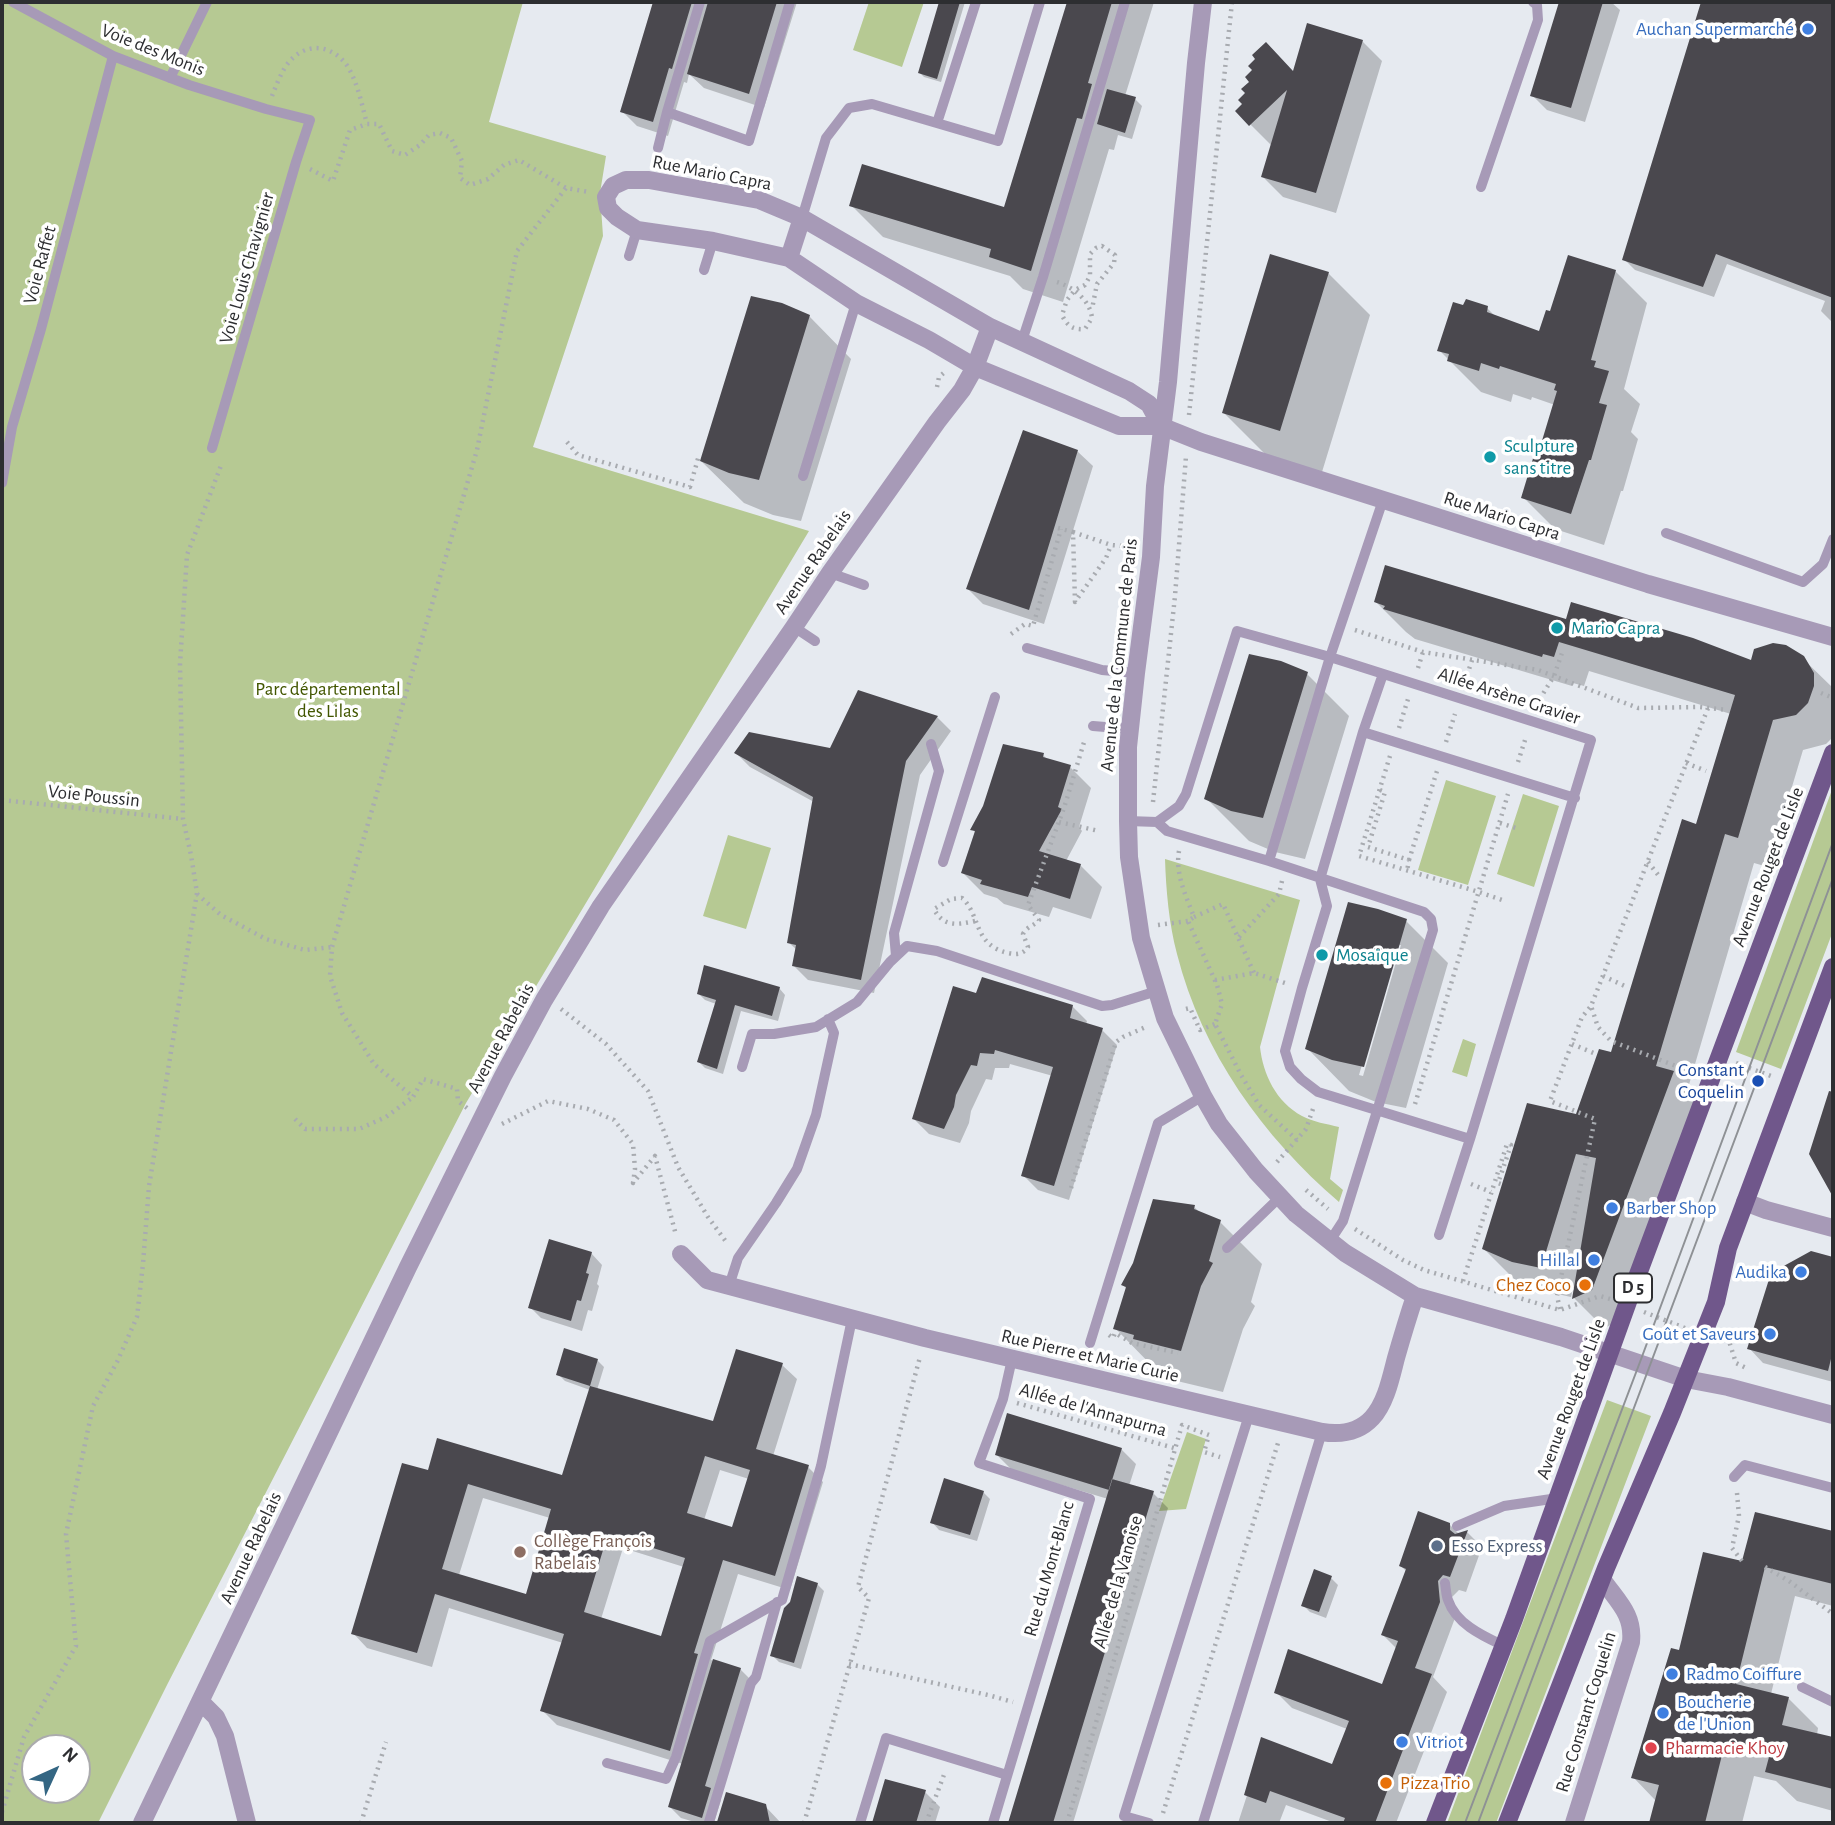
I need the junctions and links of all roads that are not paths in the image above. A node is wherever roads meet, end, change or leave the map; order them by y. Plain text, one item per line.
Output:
1 (13, 2) edge
2 (206, 2) edge
3 (701, 2) edge
4 (790, 2) edge
5 (976, 2) edge
6 (1040, 2) edge
7 (1125, 2) edge
8 (1203, 2) edge
9 (1533, 2) edge
10 (113, 56) junction
11 (170, 78) junction
12 (667, 112) junction
13 (287, 115) joint
14 (937, 123) junction
15 (658, 148) dead end
16 (1482, 187) dead end
17 (802, 218) junction
18 (637, 230) junction
19 (713, 242) junction
20 (629, 256) dead end
21 (789, 258) junction
22 (704, 270) dead end
23 (856, 303) junction
24 (990, 327) junction
25 (1022, 341) junction
26 (975, 368) junction
27 (1161, 426) junction
28 (212, 448) road end
29 (803, 476) dead end
30 (2, 483) edge
31 (1383, 499) junction
32 (1666, 533) dead end
33 (1833, 538) edge
34 (830, 573) junction
35 (864, 585) dead end
36 (794, 627) junction
37 (1833, 637) edge
38 (815, 641) dead end
39 (1027, 648) dead end
40 (1330, 657) junction
41 (1136, 673) junction
42 (1382, 674) junction
43 (995, 697) dead end
44 (1093, 726) dead end
45 (1130, 729) junction
46 (1363, 732) junction
47 (931, 744) dead end
48 (1833, 753) edge
49 (1575, 798) junction
50 (1128, 821) junction
51 (1154, 822) junction
52 (1269, 860) junction
53 (943, 862) dead end
54 (1320, 879) junction
55 (896, 956) junction
56 (1833, 967) edge
57 (1157, 990) junction
58 (828, 1019) junction
59 (742, 1067) dead end
60 (1203, 1096) junction
61 (1378, 1111) junction
62 (1470, 1139) junction
63 (1280, 1198) junction
64 (1745, 1202) junction
65 (1833, 1228) edge
66 (1439, 1235) dead end
67 (1330, 1241) junction
68 (1227, 1248) dead end
69 (681, 1254) road end
70 (729, 1286) junction
71 (1415, 1296) junction
72 (852, 1319) junction
73 (1090, 1343) dead end
74 (1611, 1353) junction
75 (1012, 1359) junction
76 (1686, 1379) junction
77 (1249, 1415) junction
78 (1833, 1415) edge
79 (1322, 1432) junction
80 (1734, 1477) road end
81 (1833, 1488) edge
82 (1558, 1498) junction
83 (1457, 1525) dead end
84 (1602, 1580) junction
85 (1445, 1583) dead end
86 (777, 1602) junction
87 (1504, 1646) junction
88 (1802, 1687) dead end
89 (201, 1702) junction
90 (1833, 1702) edge
91 (607, 1763) dead end
92 (1007, 1775) junction
93 (709, 1822) edge
94 (142, 1823) edge
95 (247, 1823) edge
96 (860, 1823) edge
97 (993, 1823) edge
98 (1149, 1823) edge
99 (1203, 1823) edge
100 (1435, 1823) edge
101 (1507, 1823) edge
102 (1574, 1823) edge

1 - 10 lane, Voie des Monis
2 - 11 lane
3 - 12 lane
4 - 12 lane
5 - 14 lane
6 - 14 lane
7 - 25 lane
8 - 27 street, Avenue de la Commune de Paris
9 - 16 lane
10 - 11 lane, Voie des Monis
10 - 30 lane, Voie Raffet
11 - 13 lane, Voie des Monis
12 - 15 lane
13 - 28 lane, Voie Louis Chavignier
14 - 17 lane
17 - 18 street, Rue Mario Capra
17 - 21 street
17 - 24 street, Rue Mario Capra
18 - 19 street, Rue Mario Capra
18 - 20 lane
19 - 21 street, Rue Mario Capra
19 - 22 lane
21 - 23 street, Rue Mario Capra
23 - 26 street, Rue Mario Capra
23 - 29 lane
24 - 25 street, Rue Mario Capra
24 - 26 street, Avenue Rabelais
25 - 27 street, Rue Mario Capra
26 - 27 street, Rue Mario Capra
26 - 34 street, Avenue Rabelais
27 - 31 street, Rue Mario Capra
27 - 41 street, Avenue de la Commune de Paris
31 - 37 street, Rue Mario Capra
31 - 40 lane
32 - 33 lane
34 - 35 lane
34 - 36 street, Avenue Rabelais
36 - 38 lane
36 - 89 street, Avenue Rabelais
39 - 41 lane
40 - 42 lane, Allée Arsène Gravier
40 - 51 lane, Allée Arsène Gravier
40 - 52 lane
41 - 45 street, Avenue de la Commune de Paris
42 - 46 lane
42 - 49 lane, Allée Arsène Gravier
43 - 53 lane
44 - 45 lane
45 - 50 street, Avenue de la Commune de Paris
46 - 49 lane
46 - 54 lane
47 - 55 lane
48 - 74 main road, Avenue Rouget de Lisle / D 5
49 - 62 lane, Allée Arsène Gravier
50 - 51 lane
50 - 57 street, Avenue de la Commune de Paris
51 - 52 lane
52 - 54 lane
54 - 61 lane
54 - 61 lane
55 - 57 lane
55 - 58 lane
56 - 64 main road
57 - 60 street, Avenue de la Commune de Paris
58 - 59 lane
58 - 70 lane
60 - 63 street, Avenue de la Commune de Paris
60 - 73 lane
61 - 62 lane
61 - 67 lane
62 - 66 lane, Allée Arsène Gravier
63 - 67 street, Avenue de la Commune de Paris
63 - 68 lane
64 - 65 street
64 - 76 main road
67 - 71 street, Avenue de la Commune de Paris
69 - 70 street, Rue Pierre et Marie Curie
70 - 72 street, Rue Pierre et Marie Curie
71 - 74 street, Avenue de la Commune de Paris
71 - 79 street, Rue Pierre et Marie Curie
72 - 75 street, Rue Pierre et Marie Curie
72 - 86 lane
74 - 76 street, Avenue de la Commune de Paris
74 - 82 main road, Avenue Rouget de Lisle / D 5
75 - 77 street, Rue Pierre et Marie Curie
75 - 92 lane, Rue du Mont-Blanc
76 - 78 street, Avenue de la Commune de Paris
76 - 84 main road
77 - 79 street, Rue Pierre et Marie Curie
77 - 98 lane
79 - 99 lane
80 - 81 lane
82 - 83 lane
82 - 87 main road, Avenue Rouget de Lisle / D 5
84 - 101 main road
84 - 102 street, Rue Constant Coquelin
85 - 87 lane
86 - 91 lane
86 - 93 lane
87 - 100 main road, Avenue Rouget de Lisle / D 5
88 - 90 lane
89 - 94 street, Avenue Rabelais
89 - 95 street
92 - 96 lane
92 - 97 lane, Rue du Mont-Blanc

